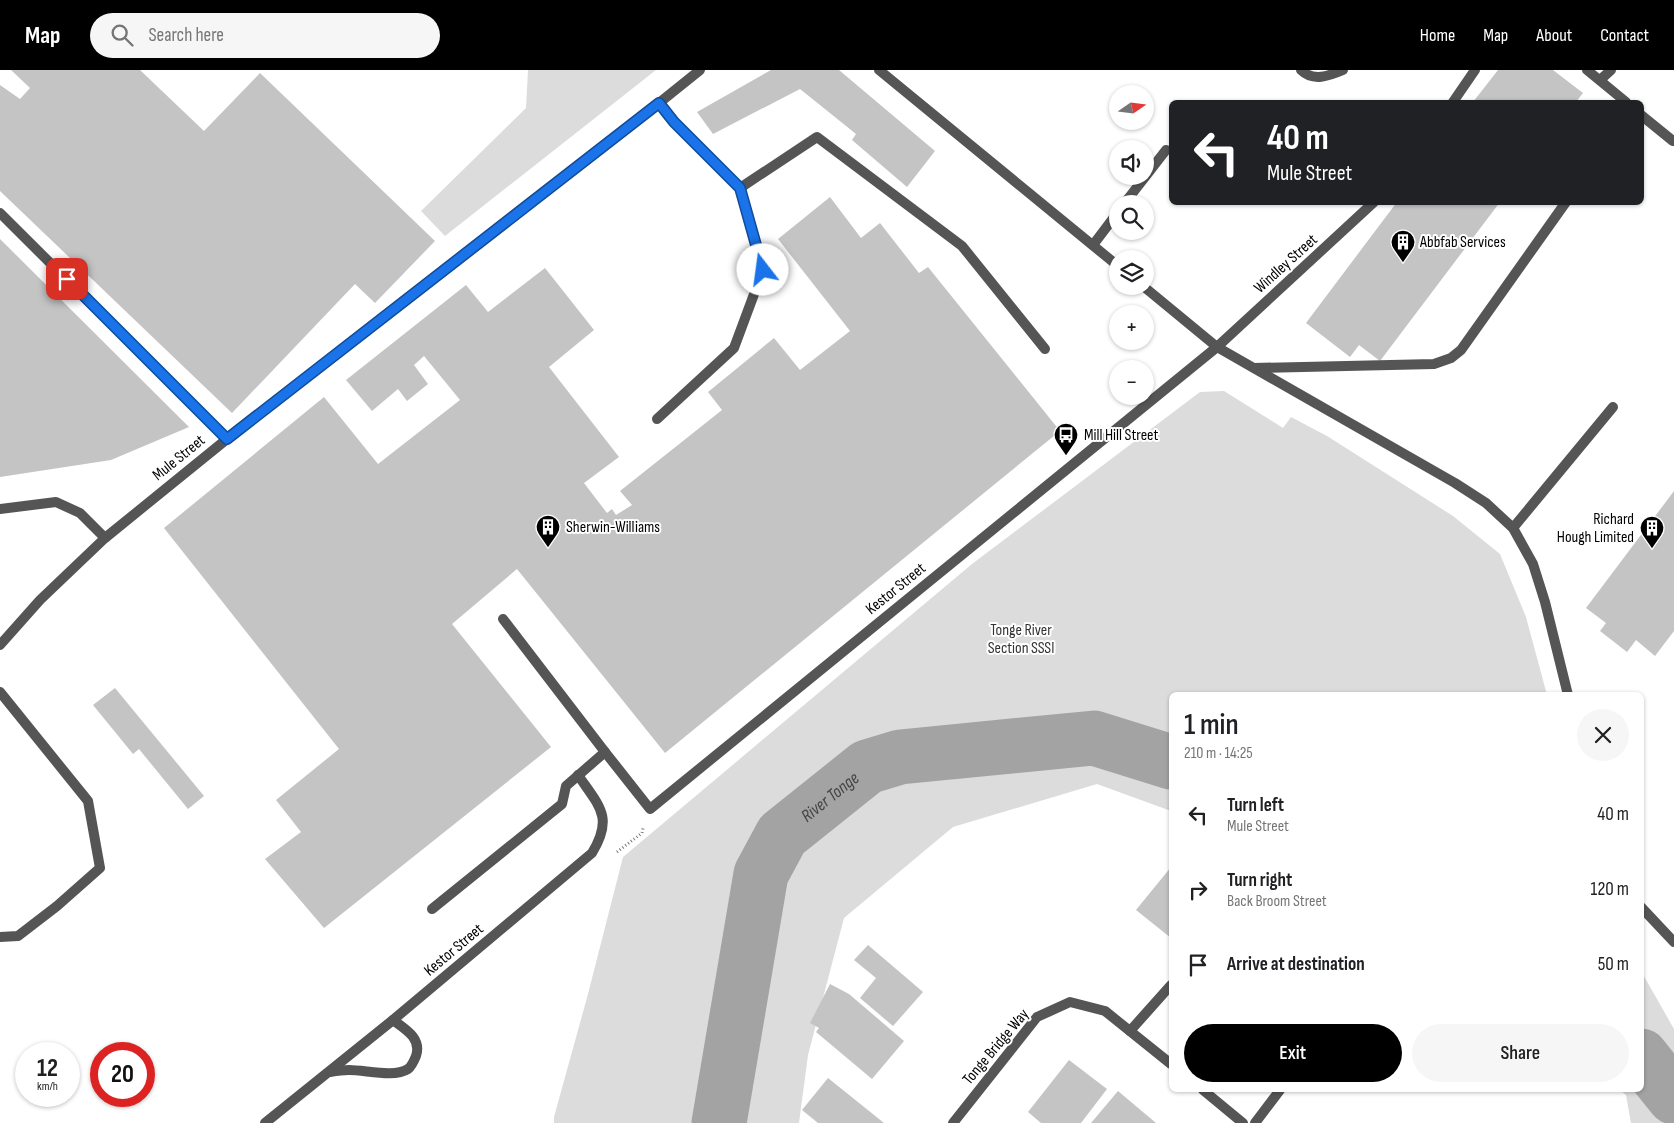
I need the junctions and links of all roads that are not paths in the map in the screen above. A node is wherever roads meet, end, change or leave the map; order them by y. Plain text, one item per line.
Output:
1 (700, 70) edge
2 (879, 70) edge
3 (1300, 70) edge
4 (1343, 70) edge
5 (1475, 70) edge
6 (1588, 70) edge
7 (1611, 70) edge
8 (1600, 80) junction
9 (1454, 100) edge
10 (1624, 100) edge
11 (659, 103) junction
12 (1644, 117) edge
13 (1673, 141) edge
14 (1166, 150) dead end
15 (740, 188) junction
16 (1131, 195) edge
17 (1371, 205) edge
18 (1564, 205) edge
19 (0, 213) edge
20 (1109, 223) edge
21 (1092, 245) junction
22 (1109, 259) edge
23 (1154, 295) edge
24 (1217, 347) junction
25 (1046, 349) dead end
26 (1253, 368) junction
27 (1613, 407) dead end
28 (657, 419) dead end
29 (227, 439) junction
30 (0, 509) edge
31 (1513, 528) junction
32 (105, 538) junction
33 (503, 619) dead end
34 (0, 645) edge
35 (0, 692) edge
36 (1567, 692) edge
37 (605, 752) junction
38 (578, 776) junction
39 (432, 909) dead end
40 (1644, 910) edge
41 (0, 937) edge
42 (1674, 942) edge
43 (1169, 987) edge
44 (392, 1020) junction
45 (1130, 1031) junction
46 (1169, 1062) edge
47 (330, 1072) junction
48 (1205, 1092) edge
49 (1278, 1092) edge
50 (265, 1123) edge
51 (953, 1123) edge
52 (1243, 1123) edge
53 (1255, 1123) edge

1 - 11 street, Mule Street
2 - 21 street
3 - 4 street
5 - 9 street
6 - 8 street
7 - 8 street
8 - 10 street
11 - 15 street
11 - 29 street, Mule Street
12 - 13 street
14 - 16 street
15 - 25 street
15 - 28 street
17 - 24 street, Windley Street
18 - 26 street
19 - 29 street
20 - 21 street
21 - 22 street
23 - 24 street
24 - 26 street
24 - 37 street, Kestor Street
26 - 31 street
27 - 31 street
29 - 32 street, Mule Street
30 - 32 street
31 - 36 street
32 - 34 street, Mule Street
33 - 37 street
35 - 41 street
37 - 38 street
38 - 39 street
38 - 44 street, Kestor Street
40 - 42 street
43 - 45 street
44 - 47 street, Kestor Street
44 - 47 street
45 - 46 street, Tonge Bridge Way
45 - 51 street, Tonge Bridge Way
47 - 50 street, Kestor Street
48 - 52 street
49 - 53 street

